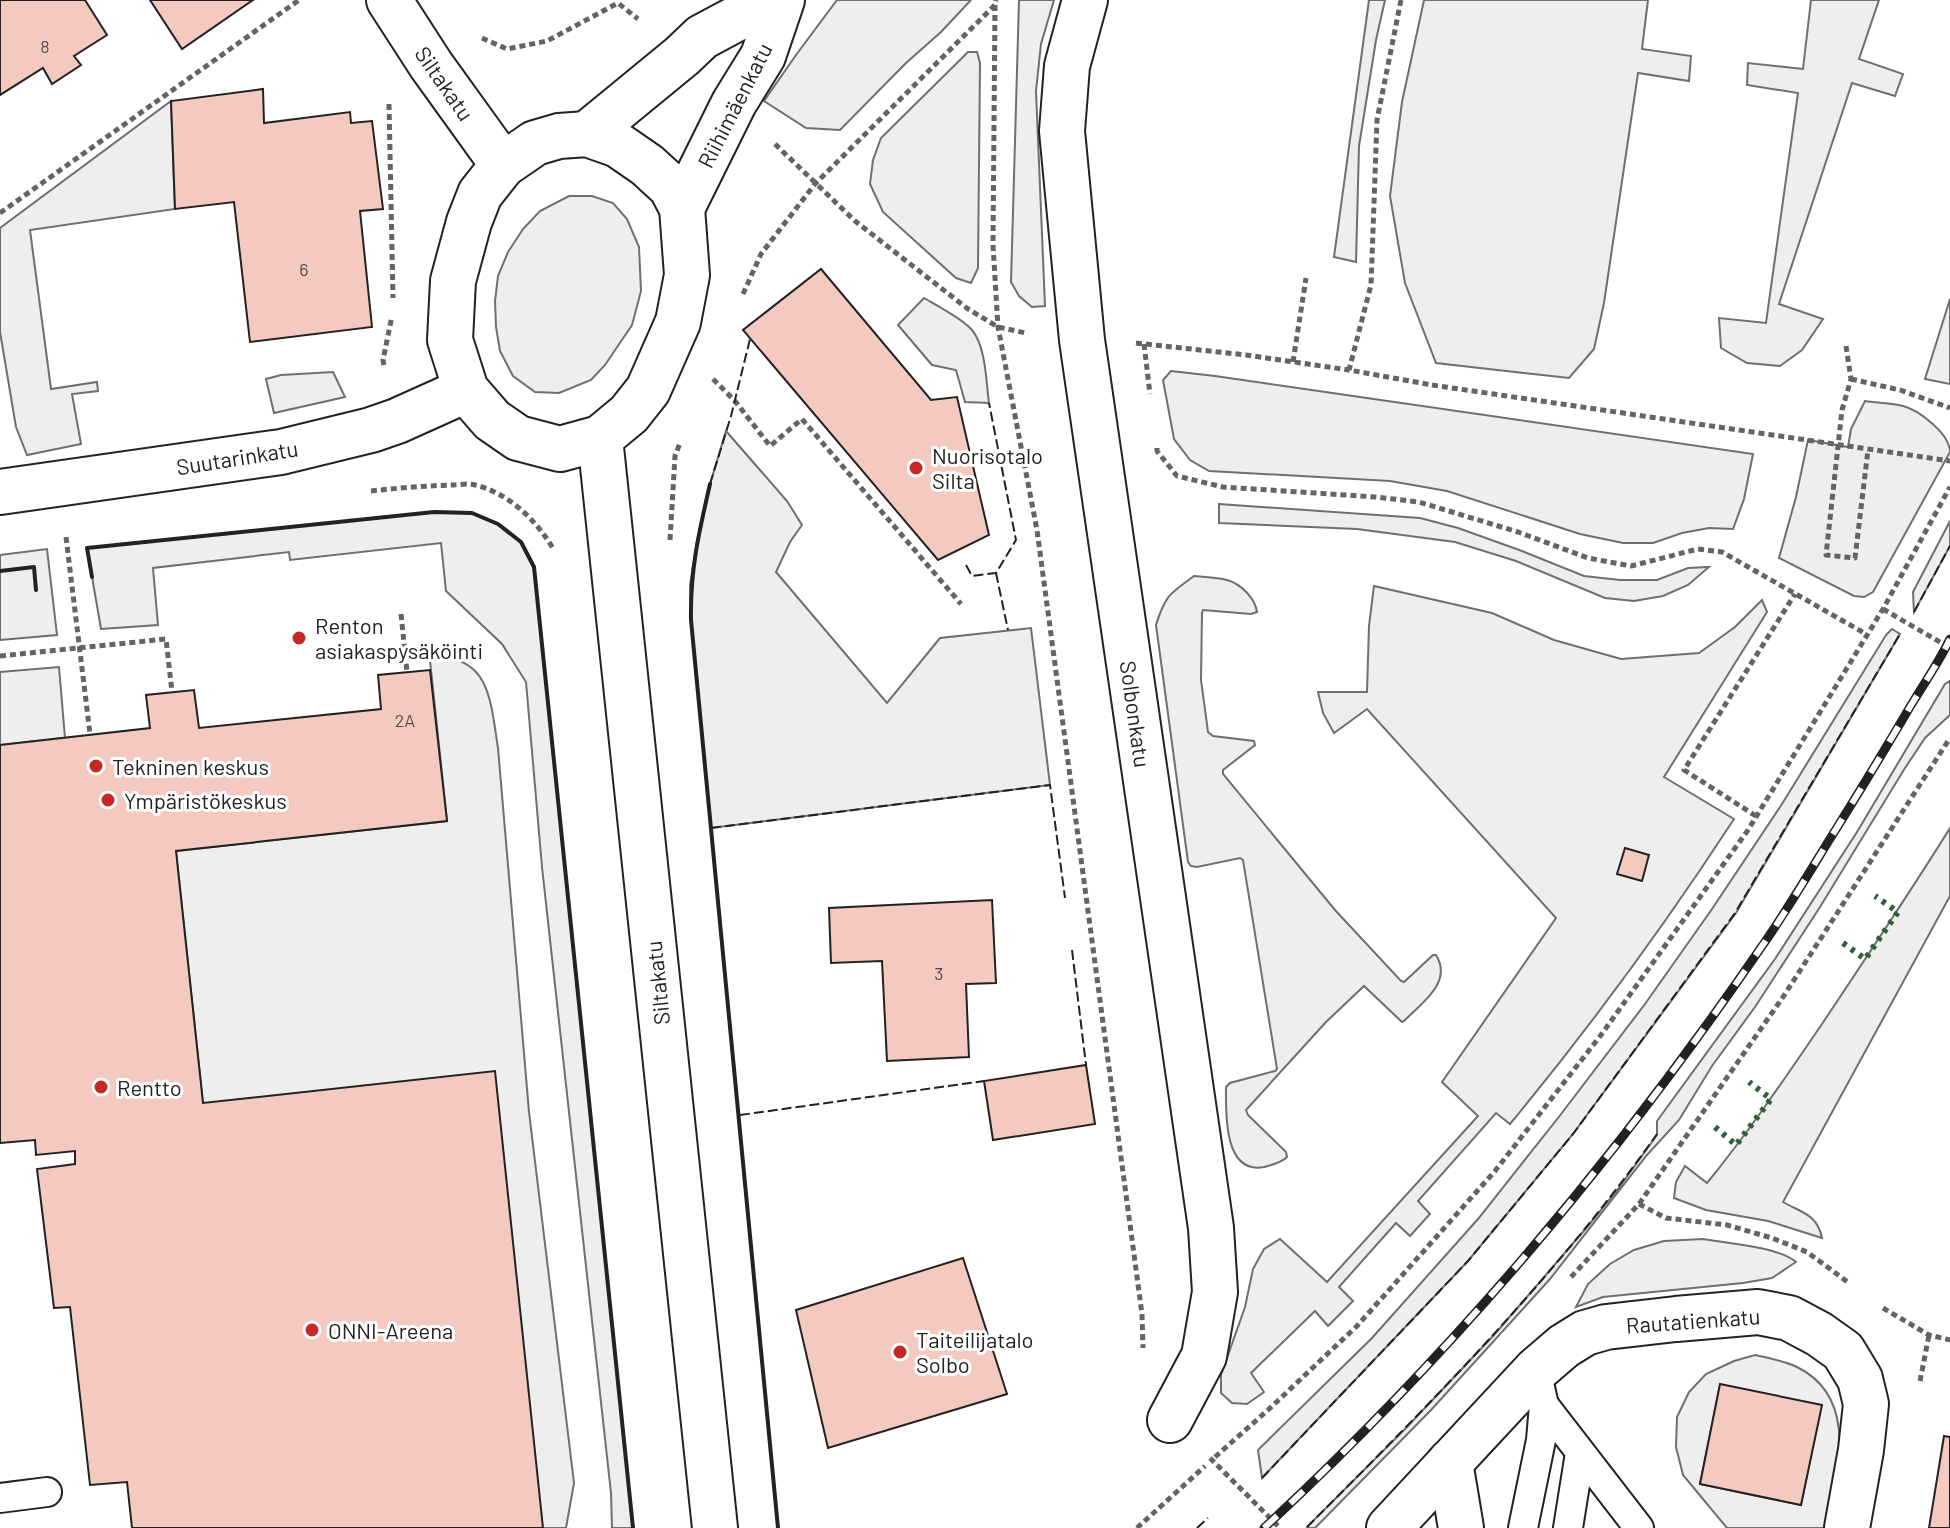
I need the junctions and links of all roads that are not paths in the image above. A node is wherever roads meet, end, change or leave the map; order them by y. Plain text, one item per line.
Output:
1 (389, 0) edge
2 (771, 0) edge
3 (782, 0) edge
4 (1085, 0) edge
5 (587, 134) junction
6 (503, 165) junction
7 (682, 208) junction
8 (466, 390) junction
9 (600, 438) junction
10 (0, 492) edge
11 (1540, 1387) junction
12 (1170, 1420) road end
13 (1580, 1453) junction
14 (1450, 1462) junction
15 (47, 1492) dead end
16 (1614, 1497) junction
17 (0, 1498) edge
18 (715, 1528) edge
19 (1389, 1528) edge
20 (1461, 1528) edge
21 (1523, 1528) edge
22 (1568, 1528) edge
23 (1610, 1528) edge
24 (1639, 1528) edge
25 (1847, 1528) edge

1 - 6 street, Siltakatu
2 - 5 street, Riihimäenkatu
3 - 7 street, Riihimäenkatu
4 - 12 street, Solbonkatu
5 - 6 street
5 - 7 street
6 - 8 street
7 - 9 street
8 - 9 street
8 - 10 street, Suutarinkatu
9 - 18 street, Siltakatu
11 - 13 lane
11 - 14 street, Rautatienkatu
11 - 21 lane
11 - 25 street, Rautatienkatu
13 - 16 lane
13 - 22 lane
14 - 19 street, Rautatienkatu
14 - 20 street
15 - 17 lane
16 - 23 lane
16 - 24 lane

